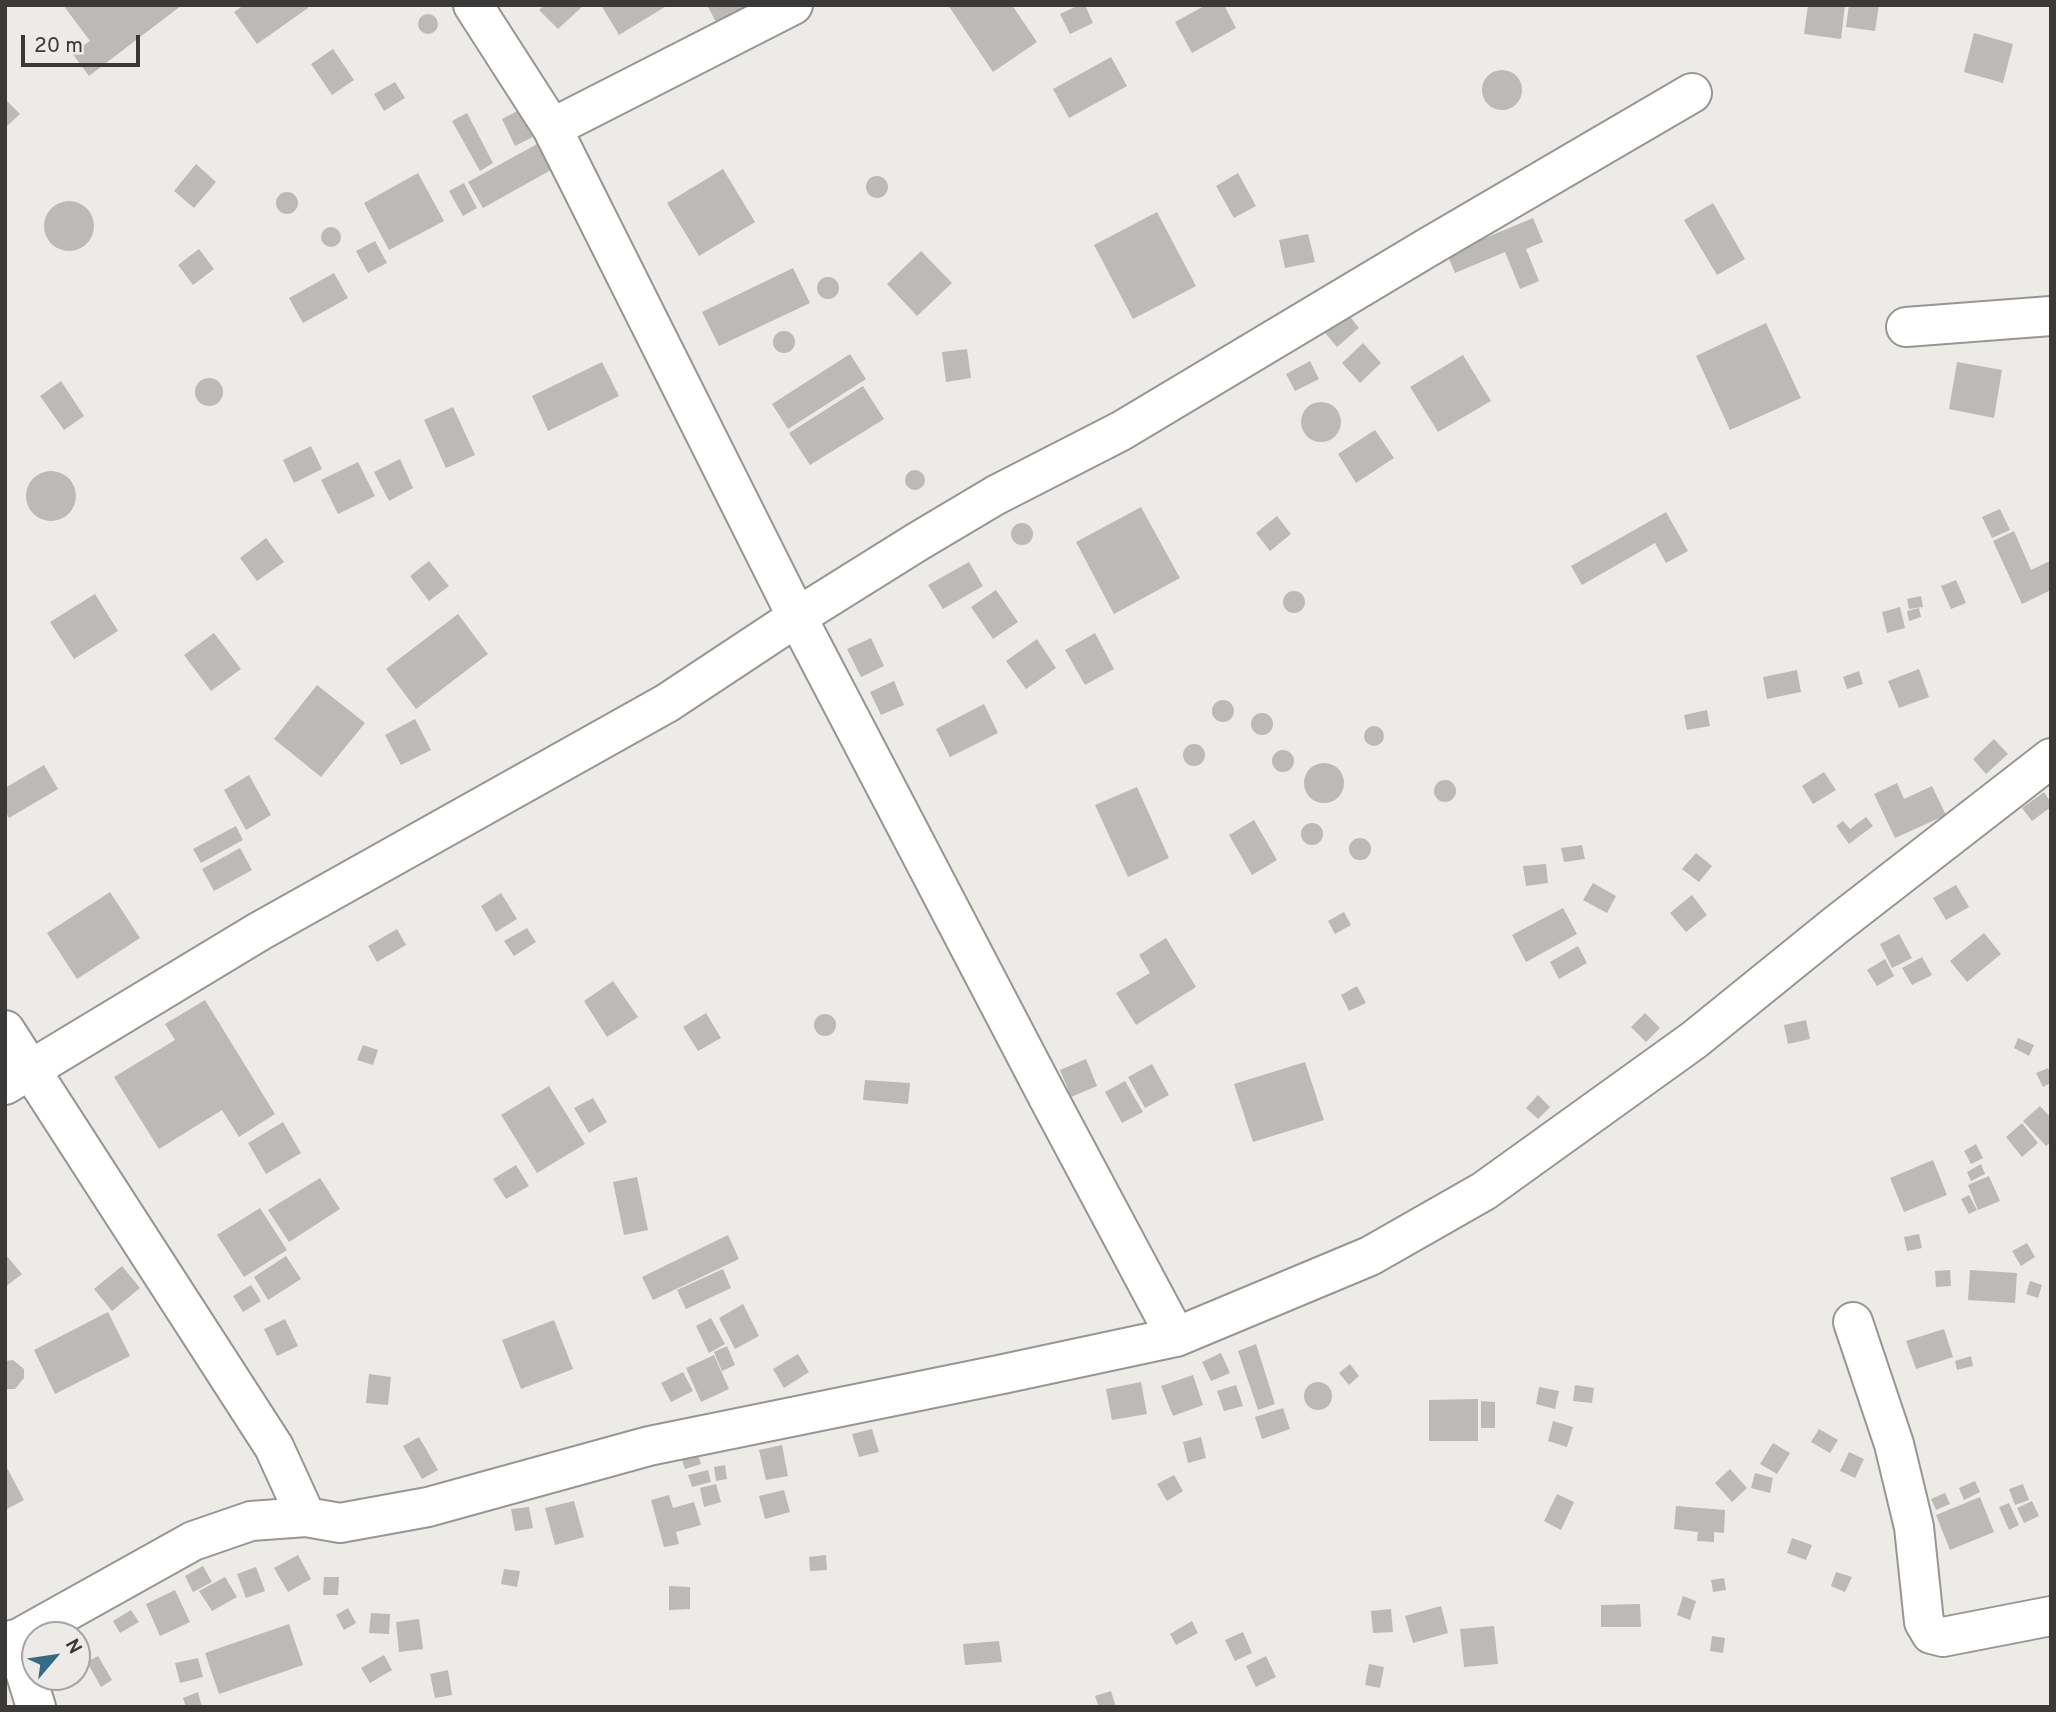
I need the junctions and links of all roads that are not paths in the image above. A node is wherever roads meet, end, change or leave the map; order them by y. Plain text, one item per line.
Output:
1 (473, 5) edge
2 (793, 5) edge
3 (1692, 93) dead end
4 (552, 128) junction
5 (2051, 316) edge
6 (1906, 327) dead end
7 (797, 617) junction
8 (2051, 758) edge
9 (5, 1030) edge
10 (18, 1076) edge
11 (1853, 1322) dead end
12 (1176, 1337) junction
13 (306, 1517) junction
14 (2051, 1616) edge
15 (10, 1643) edge
16 (36, 1707) edge

1 - 4 street
2 - 4 street
3 - 7 street
4 - 7 street
5 - 6 street
7 - 10 street
7 - 12 street
8 - 12 street
9 - 10 street
10 - 13 street
11 - 14 street
12 - 13 street
13 - 15 street
15 - 16 street

